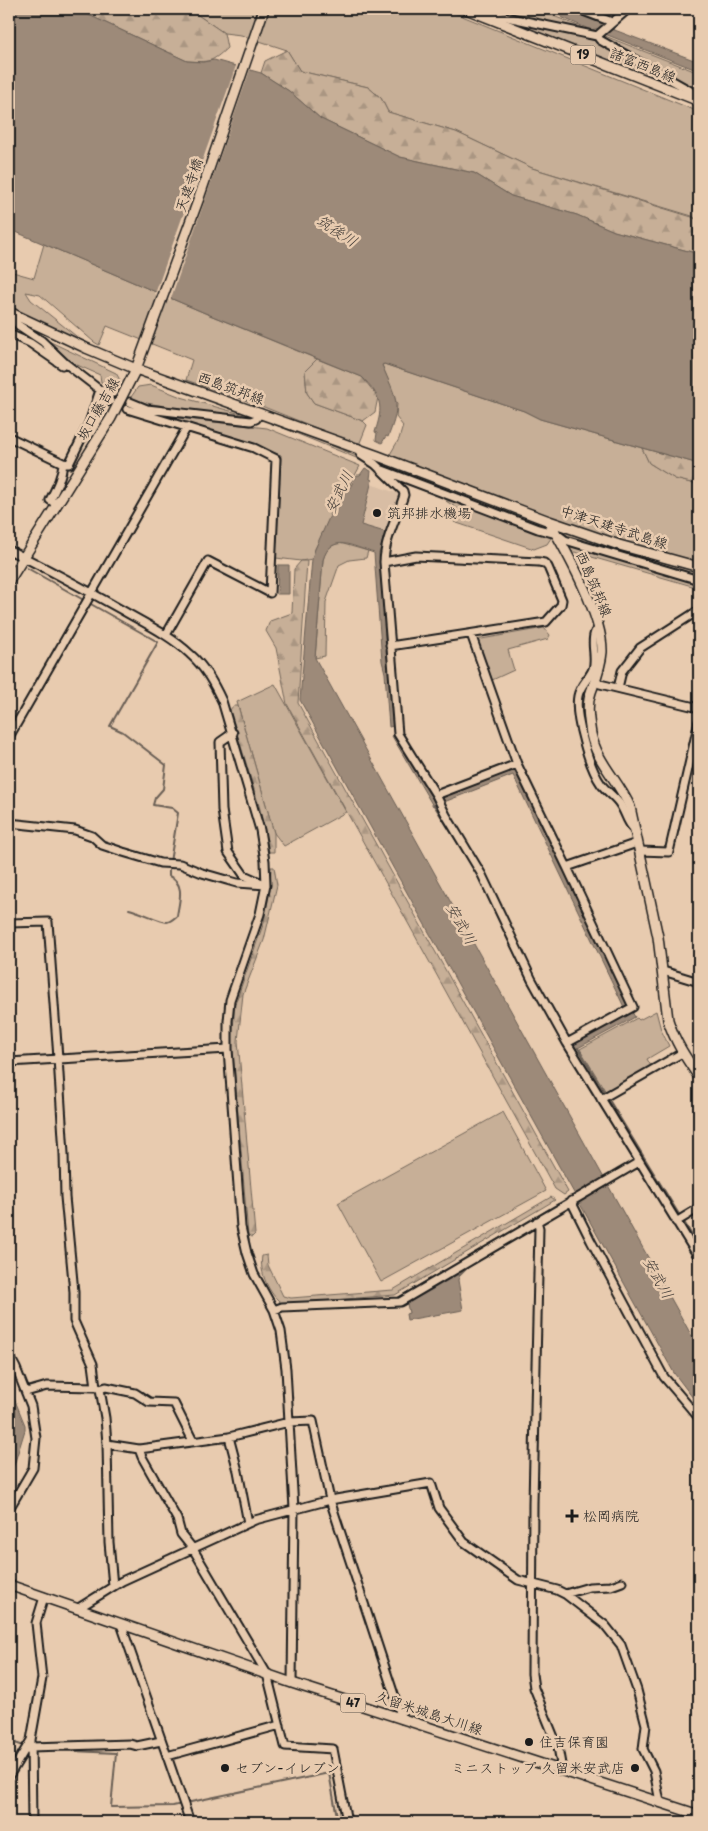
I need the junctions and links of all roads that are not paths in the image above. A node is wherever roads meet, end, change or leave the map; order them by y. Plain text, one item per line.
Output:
1 (264, 9) edge
2 (466, 9) edge
3 (578, 9) edge
4 (628, 9) edge
5 (485, 17) junction
6 (604, 29) junction
7 (698, 101) edge
8 (11, 313) edge
9 (9, 334) edge
10 (136, 369) junction
11 (92, 383) junction
12 (100, 390) junction
13 (113, 393) dead end
14 (110, 402) dead end
15 (96, 404) junction
16 (260, 413) junction
17 (187, 426) junction
18 (9, 437) edge
19 (358, 448) junction
20 (63, 463) junction
21 (380, 469) junction
22 (56, 504) junction
23 (550, 522) junction
24 (557, 534) junction
25 (9, 550) edge
26 (24, 557) junction
27 (384, 562) junction
28 (699, 567) edge
29 (699, 580) edge
30 (9, 581) edge
31 (92, 593) junction
32 (699, 617) edge
33 (599, 630) junction
34 (471, 634) junction
35 (166, 635) junction
36 (390, 646) junction
37 (596, 682) junction
38 (618, 688) junction
39 (699, 708) edge
40 (699, 720) edge
41 (232, 733) junction
42 (9, 737) edge
43 (517, 764) junction
44 (436, 795) junction
45 (9, 823) edge
46 (634, 830) junction
47 (638, 847) junction
48 (567, 867) junction
49 (266, 884) junction
50 (9, 924) edge
51 (663, 971) junction
52 (699, 982) edge
53 (567, 1043) junction
54 (228, 1049) junction
55 (682, 1053) junction
56 (58, 1058) junction
57 (9, 1062) edge
58 (699, 1076) edge
59 (601, 1099) junction
60 (639, 1162) junction
61 (572, 1200) junction
62 (699, 1208) edge
63 (538, 1221) junction
64 (676, 1222) junction
65 (699, 1258) edge
66 (274, 1310) junction
67 (9, 1355) edge
68 (98, 1388) junction
69 (26, 1392) junction
70 (699, 1418) edge
71 (289, 1422) junction
72 (229, 1437) junction
73 (193, 1441) junction
74 (107, 1444) junction
75 (139, 1449) junction
76 (330, 1500) junction
77 (9, 1509) edge
78 (294, 1509) junction
79 (248, 1523) junction
80 (194, 1549) junction
81 (622, 1582) dead end
82 (533, 1584) junction
83 (9, 1585) edge
84 (113, 1586) junction
85 (565, 1594) junction
86 (44, 1598) junction
87 (77, 1609) junction
88 (121, 1624) junction
89 (267, 1674) junction
90 (292, 1683) junction
91 (402, 1719) junction
92 (280, 1725) junction
93 (161, 1741) junction
94 (31, 1743) junction
95 (167, 1756) junction
96 (562, 1770) junction
97 (9, 1776) edge
98 (660, 1802) junction
99 (699, 1815) edge
100 (32, 1822) edge
101 (190, 1822) edge
102 (347, 1822) edge

1 - 10 main road, 天建寺橋
2 - 5 main road, 諸富西島線 / 19
3 - 6 street
4 - 6 street
5 - 6 street
5 - 7 main road, 諸富西島線 / 19
6 - 7 street
8 - 10 main road, 坂口藤吉線
8 - 11 street
9 - 11 street
10 - 16 main road, 西島筑邦線
10 - 22 main road, 坂口藤吉線
11 - 12 street
12 - 13 street
12 - 15 street
14 - 15 street
15 - 20 street
16 - 17 street
16 - 19 main road, 西島筑邦線
17 - 31 street
17 - 35 street
18 - 20 street
19 - 21 street
19 - 23 main road, 西島筑邦線
20 - 22 street
21 - 24 street
21 - 27 street
22 - 26 main road, 坂口藤吉線
23 - 24 main road, 西島筑邦線
23 - 28 main road, 中津天建寺武島線
24 - 29 street
24 - 33 main road, 西島筑邦線
25 - 26 street
26 - 30 main road, 坂口藤吉線
26 - 31 street
27 - 34 street
27 - 36 street
31 - 35 street
31 - 42 street
32 - 38 street
33 - 37 main road, 西島筑邦線
33 - 46 street
34 - 36 street
34 - 43 street
35 - 41 street
36 - 44 street
37 - 38 street
37 - 46 main road, 西島筑邦線
38 - 39 street
40 - 47 street
41 - 49 street
41 - 49 street
43 - 44 street
43 - 48 street
44 - 53 street
45 - 49 street
46 - 47 main road, 西島筑邦線
47 - 48 street
47 - 51 main road, 西島筑邦線
48 - 53 street
49 - 54 street
50 - 56 street
51 - 52 street
51 - 55 main road, 西島筑邦線
53 - 59 street
54 - 56 street
54 - 66 street
55 - 58 main road, 西島筑邦線
55 - 59 street
56 - 57 street
56 - 68 street
59 - 60 street
60 - 61 street
60 - 64 street
61 - 63 street
61 - 70 street
62 - 64 street
63 - 66 street
63 - 82 street
64 - 65 street
66 - 71 street
67 - 69 street
68 - 69 street
68 - 73 street
68 - 74 street
69 - 77 street
71 - 72 street
71 - 76 street
71 - 78 street
72 - 73 street
72 - 79 street
73 - 75 street
74 - 75 street
74 - 84 street
75 - 80 street
76 - 78 street
76 - 82 street
76 - 91 street
78 - 79 street
78 - 90 street
79 - 80 street
80 - 84 street
80 - 89 street
81 - 85 street
82 - 85 street
82 - 96 street
83 - 86 main road, 久留米城島大川線 / 47
84 - 87 street
85 - 98 street
86 - 87 main road, 久留米城島大川線 / 47
86 - 94 street
87 - 88 main road, 久留米城島大川線 / 47
88 - 89 main road, 久留米城島大川線 / 47
88 - 93 street
89 - 90 main road, 久留米城島大川線 / 47
89 - 92 street
90 - 91 main road, 久留米城島大川線 / 47
91 - 96 main road, 久留米城島大川線 / 47
92 - 95 street
92 - 102 street
93 - 94 street
93 - 95 street
94 - 97 street
94 - 100 street
95 - 101 street
96 - 98 main road, 久留米城島大川線 / 47
98 - 99 main road, 久留米城島大川線 / 47

